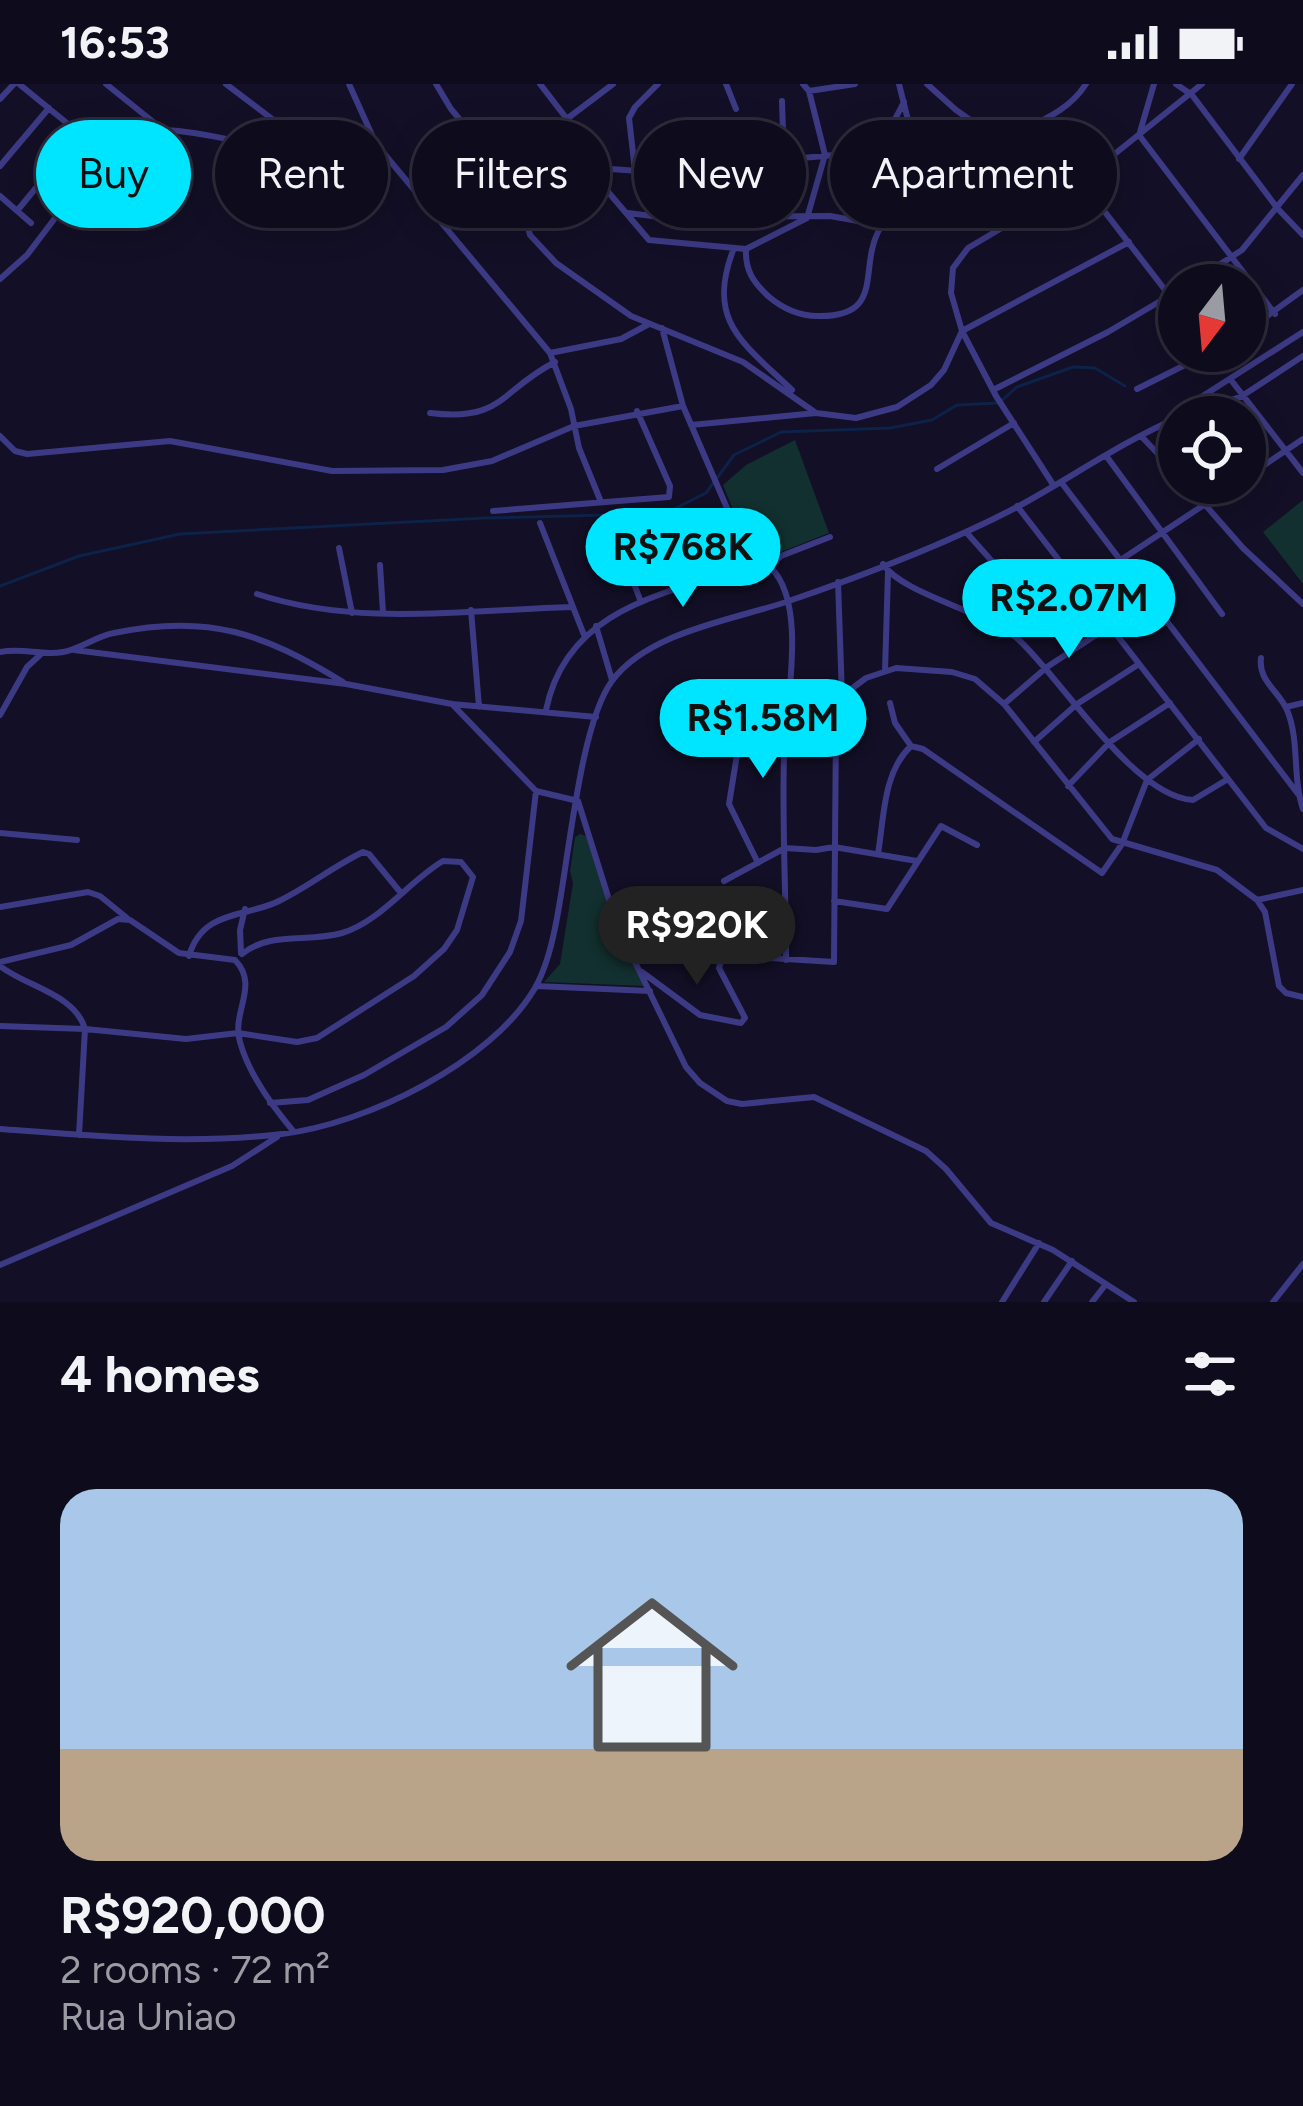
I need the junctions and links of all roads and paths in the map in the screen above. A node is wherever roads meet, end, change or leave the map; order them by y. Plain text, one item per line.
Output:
1 (16, 84) edge
2 (106, 84) edge
3 (226, 84) edge
4 (349, 84) edge
5 (436, 84) edge
6 (613, 84) edge
7 (658, 84) edge
8 (726, 84) edge
9 (855, 84) edge
10 (899, 84) edge
11 (927, 84) edge
12 (1086, 84) edge
13 (1154, 84) edge
14 (1176, 84) edge
15 (1202, 84) edge
16 (1292, 84) edge
17 (545, 86) edge
18 (806, 87) edge
19 (2, 95) edge
20 (1192, 95) junction
21 (782, 101) dead end
22 (904, 102) junction
23 (49, 108) junction
24 (736, 109) dead end
25 (568, 118) joint
26 (63, 120) edge
27 (150, 120) edge
28 (274, 120) edge
29 (365, 120) edge
30 (459, 120) edge
31 (783, 120) edge
32 (910, 120) edge
33 (971, 120) edge
34 (1042, 120) edge
35 (1139, 135) junction
36 (1117, 152) edge
37 (825, 155) junction
38 (388, 158) edge
39 (806, 159) edge
40 (1238, 159) junction
41 (634, 162) edge
42 (0, 166) edge
43 (1303, 175) edge
44 (36, 188) edge
45 (610, 194) edge
46 (0, 196) edge
47 (1278, 209) junction
48 (17, 211) junction
49 (624, 213) junction
50 (807, 218) junction
51 (830, 219) edge
52 (31, 223) dead end
53 (1117, 227) edge
54 (48, 228) edge
55 (527, 228) edge
56 (880, 228) edge
57 (1005, 228) edge
58 (1303, 235) edge
59 (1129, 242) junction
60 (734, 248) junction
61 (746, 249) junction
62 (1233, 257) junction
63 (1222, 264) edge
64 (0, 278) edge
65 (1158, 280) edge
66 (1303, 290) edge
67 (1158, 303) edge
68 (1275, 314) junction
69 (1266, 319) edge
70 (649, 324) junction
71 (661, 326) junction
72 (962, 331) junction
73 (1303, 332) edge
74 (550, 353) junction
75 (1303, 356) edge
76 (554, 362) junction
77 (1169, 372) edge
78 (1231, 380) junction
79 (1137, 388) dead end
80 (994, 393) junction
81 (1203, 396) edge
82 (1241, 396) joint
83 (800, 398) junction
84 (683, 406) junction
85 (638, 411) junction
86 (430, 413) dead end
87 (816, 413) junction
88 (1014, 423) junction
89 (691, 424) junction
90 (574, 426) junction
91 (1266, 427) edge
92 (1158, 428) edge
93 (0, 436) edge
94 (1142, 436) junction
95 (1303, 439) edge
96 (1286, 451) junction
97 (1158, 453) edge
98 (1107, 457) junction
99 (1266, 464) edge
100 (937, 469) dead end
101 (1303, 473) edge
102 (1058, 484) junction
103 (601, 502) junction
104 (1203, 504) edge
105 (1206, 504) edge
106 (1017, 506) junction
107 (493, 511) dead end
108 (686, 520) dead end
109 (610, 521) dead end
110 (540, 523) dead end
111 (966, 532) junction
112 (1161, 532) junction
113 (830, 537) dead end
114 (339, 548) dead end
115 (1120, 560) junction
116 (380, 565) dead end
117 (752, 566) junction
118 (770, 567) junction
119 (886, 568) junction
120 (711, 579) junction
121 (838, 582) junction
122 (1078, 588) junction
123 (257, 594) dead end
124 (1151, 599) junction
125 (641, 602) junction
126 (788, 602) junction
127 (1303, 604) edge
128 (571, 607) junction
129 (471, 610) junction
130 (352, 613) junction
131 (383, 613) junction
132 (1039, 614) junction
133 (1222, 614) dead end
134 (596, 626) junction
135 (1110, 628) junction
136 (1008, 630) junction
137 (584, 635) junction
138 (74, 650) junction
139 (0, 652) edge
140 (40, 655) junction
141 (1262, 658) dead end
142 (1139, 664) junction
143 (1047, 668) junction
144 (885, 671) junction
145 (612, 681) junction
146 (346, 684) junction
147 (842, 696) junction
148 (890, 703) dead end
149 (1169, 703) junction
150 (1303, 703) edge
151 (452, 704) junction
152 (1004, 704) junction
153 (1077, 704) junction
154 (479, 706) junction
155 (1286, 707) junction
156 (546, 710) junction
157 (0, 715) edge
158 (596, 717) junction
159 (720, 728) dead end
160 (1199, 740) junction
161 (1034, 742) junction
162 (1110, 742) junction
163 (911, 746) junction
164 (1228, 778) junction
165 (1147, 780) junction
166 (1068, 786) junction
167 (536, 791) junction
168 (1298, 794) junction
169 (578, 801) junction
170 (1303, 809) edge
171 (0, 833) edge
172 (571, 836) junction
173 (592, 837) junction
174 (77, 840) dead end
175 (1122, 844) junction
176 (977, 845) dead end
177 (834, 847) junction
178 (785, 848) junction
179 (1303, 849) edge
180 (878, 854) junction
181 (917, 861) junction
182 (758, 863) junction
183 (724, 881) dead end
184 (1303, 890) edge
185 (401, 893) junction
186 (1257, 900) junction
187 (834, 901) junction
188 (0, 907) edge
189 (245, 909) junction
190 (130, 920) junction
191 (189, 956) junction
192 (240, 958) junction
193 (786, 960) junction
194 (0, 964) edge
195 (640, 970) junction
196 (536, 986) junction
197 (650, 991) junction
198 (1303, 997) edge
199 (0, 1026) edge
200 (85, 1029) junction
201 (238, 1033) junction
202 (270, 1103) junction
203 (0, 1129) edge
204 (294, 1132) junction
205 (79, 1135) junction
206 (280, 1135) junction
207 (1039, 1243) junction
208 (1072, 1262) junction
209 (1303, 1264) edge
210 (0, 1265) edge
211 (1106, 1284) junction
212 (1275, 1299) edge
213 (1003, 1302) edge
214 (1044, 1302) edge
215 (1092, 1302) edge
216 (1133, 1302) edge
217 (1286, 1302) edge

1 - 19 street
1 - 23 street
2 - 27 street
3 - 28 street
4 - 29 street
5 - 30 street
6 - 25 street
7 - 41 street
8 - 24 street
9 - 18 street
10 - 22 street
11 - 33 street
12 - 34 street
13 - 35 street
14 - 20 street
15 - 20 street
16 - 40 street
17 - 25 street
18 - 37 street
20 - 35 street
20 - 40 street
21 - 31 street
22 - 32 street
22 - 37 street
23 - 26 street
23 - 42 street
35 - 36 street
35 - 62 street
37 - 39 street
37 - 50 street
38 - 74 street
40 - 47 street
43 - 47 street
44 - 48 street
45 - 49 street
46 - 48 street
47 - 58 street
47 - 62 street
48 - 52 street
49 - 50 street
49 - 60 street
50 - 51 street
50 - 61 street
53 - 59 street
54 - 64 street
55 - 70 street
56 - 61 street
57 - 72 street
59 - 65 street
59 - 72 street
60 - 61 street
60 - 83 street
62 - 63 street
62 - 68 street
66 - 68 street
67 - 80 street
68 - 69 street
70 - 71 street
70 - 74 street
71 - 83 street
71 - 84 street
72 - 80 street
72 - 87 street
73 - 78 street
74 - 76 street
75 - 82 street
76 - 86 street
76 - 90 street
77 - 79 street
78 - 81 street
78 - 82 street
80 - 88 street
83 - 87 street
84 - 85 street
84 - 89 street
85 - 90 street
85 - 103 street
87 - 89 street
88 - 100 street
88 - 102 street
89 - 117 street
90 - 93 street
90 - 103 street
91 - 96 street
92 - 94 street
94 - 97 street
94 - 98 street
95 - 96 street
96 - 99 street
96 - 101 street
98 - 102 street
98 - 112 street
102 - 106 street
102 - 115 street
103 - 107 street
104 - 112 street
105 - 127 street
106 - 111 street
106 - 122 street
108 - 120 street
109 - 125 street
110 - 128 street
111 - 119 street
111 - 132 street
112 - 115 street
112 - 133 street
113 - 118 street
114 - 130 street
115 - 122 street
115 - 124 street
116 - 131 street
117 - 118 street
117 - 120 street
118 - 126 street
119 - 121 street
119 - 136 street
119 - 144 street
120 - 125 street
121 - 126 street
121 - 147 street
122 - 132 street
122 - 135 street
123 - 130 street
124 - 135 street
124 - 168 street
125 - 134 street
126 - 145 street
126 - 178 street
128 - 129 street
128 - 137 street
129 - 131 street
129 - 154 street
130 - 131 street
132 - 136 street
134 - 137 street
134 - 145 street
135 - 142 street
135 - 143 street
136 - 143 street
137 - 156 street
138 - 140 street
138 - 146 street
138 - 146 street
139 - 140 street
140 - 157 street
141 - 155 street
142 - 149 street
142 - 153 street
143 - 152 street
143 - 153 street
144 - 147 street
144 - 152 street
145 - 158 street
146 - 151 street
147 - 177 street
148 - 163 street
149 - 160 street
149 - 162 street
150 - 155 street
151 - 154 street
151 - 167 street
152 - 161 street
153 - 161 street
153 - 162 street
154 - 156 street
155 - 168 street
156 - 158 street
158 - 169 street
159 - 182 street
160 - 164 street
160 - 165 street
161 - 166 street
162 - 165 street
162 - 166 street
163 - 175 street
163 - 180 street
164 - 165 street
164 - 179 street
165 - 175 street
166 - 175 street
167 - 169 street
167 - 202 street
168 - 170 street
169 - 172 street
169 - 173 street
171 - 174 street
172 - 173 street
172 - 196 street
173 - 195 street
175 - 186 street
176 - 181 street
177 - 178 street
177 - 180 street
177 - 187 street
178 - 182 street
178 - 193 street
180 - 181 street
181 - 187 street
182 - 183 street
184 - 186 street
185 - 189 street
185 - 192 street
185 - 201 street
186 - 198 street
187 - 193 street
188 - 190 street
189 - 191 street
189 - 192 street
190 - 191 street
190 - 194 street
191 - 192 street
192 - 201 street
193 - 195 street
194 - 200 street
195 - 197 street
196 - 197 street
196 - 204 street
197 - 207 street
199 - 200 street
200 - 201 street
200 - 205 street
201 - 202 street
202 - 204 street
203 - 205 street
204 - 206 street
205 - 206 street
206 - 210 street
207 - 208 street
207 - 213 street
208 - 211 street
208 - 214 street
209 - 212 street
211 - 215 street
211 - 216 street
212 - 217 street

